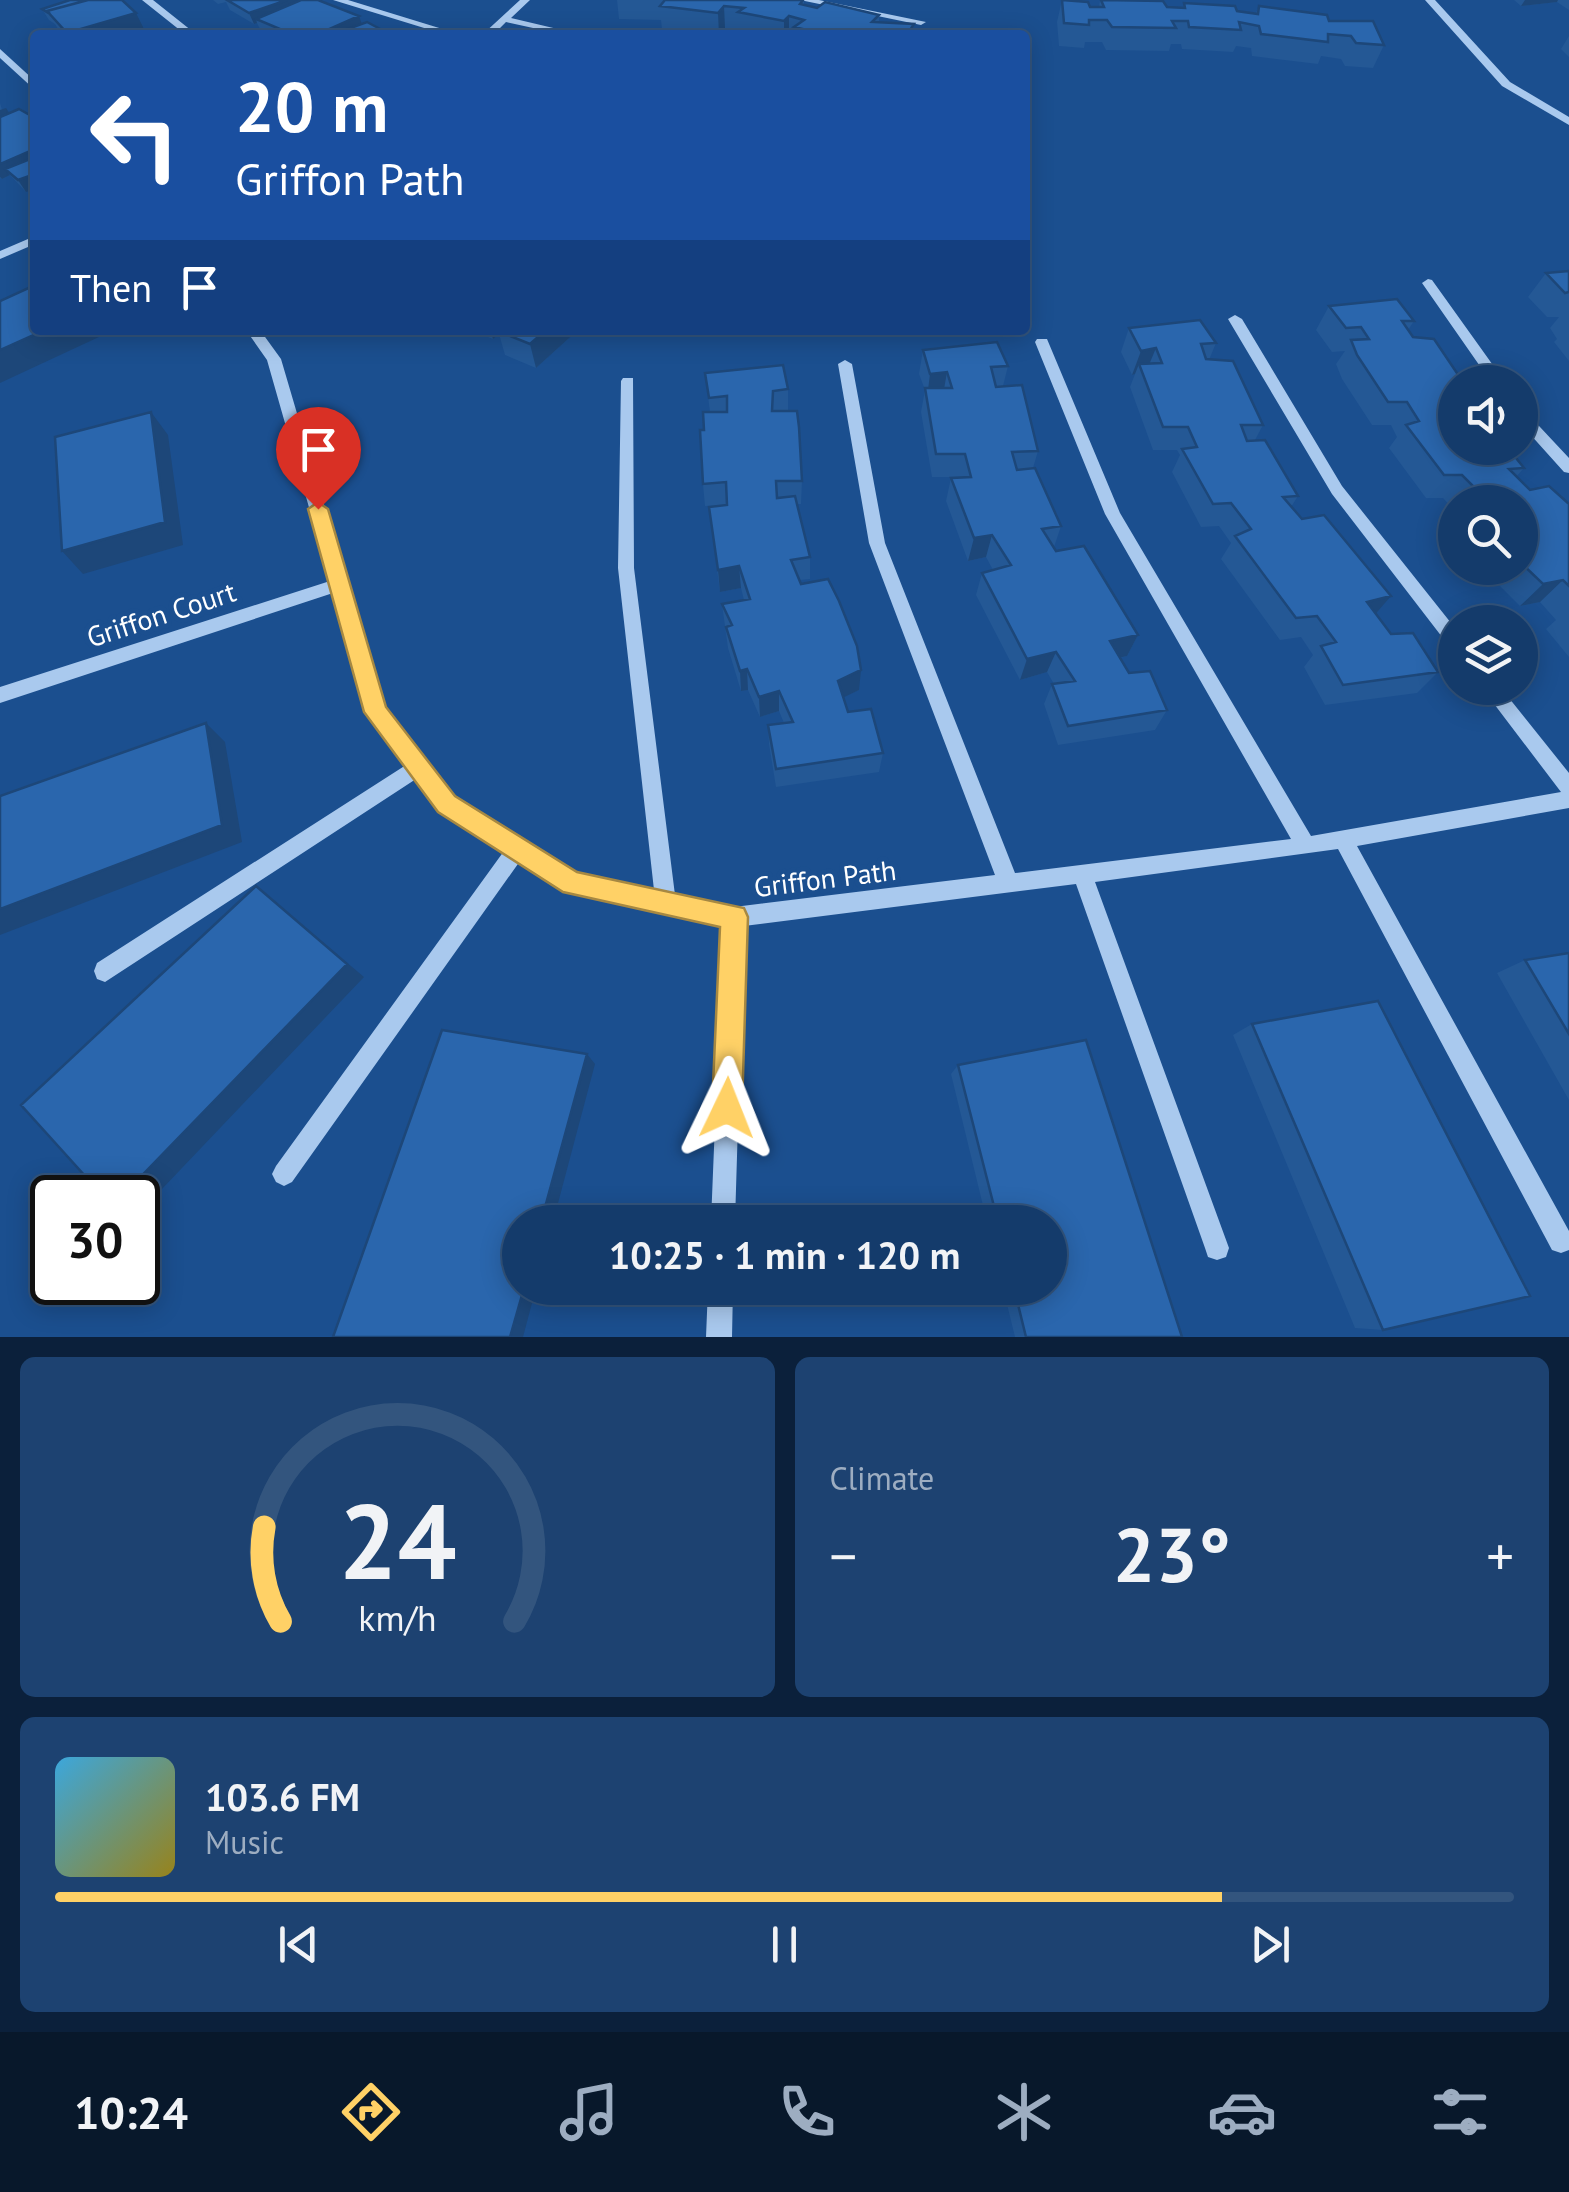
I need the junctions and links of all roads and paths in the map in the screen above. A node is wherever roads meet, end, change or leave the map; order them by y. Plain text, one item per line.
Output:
1 (148, 0) edge
2 (338, 0) edge
3 (525, 0) edge
4 (806, 0) edge
5 (1430, 0) edge
6 (504, 20) junction
7 (922, 22) dead end
8 (186, 30) edge
9 (440, 30) edge
10 (493, 30) edge
11 (553, 30) edge
12 (0, 52) edge
13 (30, 82) edge
14 (1569, 122) edge
15 (30, 242) edge
16 (1, 254) edge
17 (1428, 283) dead end
18 (1234, 319) dead end
19 (257, 335) edge
20 (1042, 342) dead end
21 (845, 364) dead end
22 (1486, 365) edge
23 (628, 381) dead end
24 (1538, 434) edge
25 (1569, 468) edge
26 (340, 584) junction
27 (1438, 619) edge
28 (0, 696) edge
29 (1504, 705) edge
30 (418, 767) junction
31 (1569, 788) edge
32 (1569, 799) edge
33 (1343, 840) junction
34 (1306, 846) junction
35 (518, 848) junction
36 (1084, 875) junction
37 (1009, 884) junction
38 (666, 902) junction
39 (734, 917) junction
40 (105, 972) dead end
41 (284, 1174) dead end
42 (724, 1205) edge
43 (1562, 1242) dead end
44 (1217, 1248) dead end
45 (720, 1305) edge
46 (719, 1337) edge

1 - 8 street
2 - 9 street
3 - 6 street
4 - 7 street
5 - 14 street
6 - 10 street
6 - 11 street
12 - 13 street
15 - 16 street
17 - 22 street
18 - 27 street
19 - 26 street, Griffon Path
20 - 34 street
21 - 37 street
23 - 38 street
24 - 25 street
26 - 28 street, Griffon Court
26 - 30 street, Griffon Path
29 - 31 street
30 - 35 street, Griffon Path
30 - 40 street
32 - 33 street, Griffon Path
33 - 34 street, Griffon Path
33 - 43 street
34 - 36 street, Griffon Path
35 - 38 street, Griffon Path
35 - 41 street
36 - 37 street, Griffon Path
36 - 44 street
37 - 39 street, Griffon Path
38 - 39 street, Griffon Path
39 - 42 street
45 - 46 street

